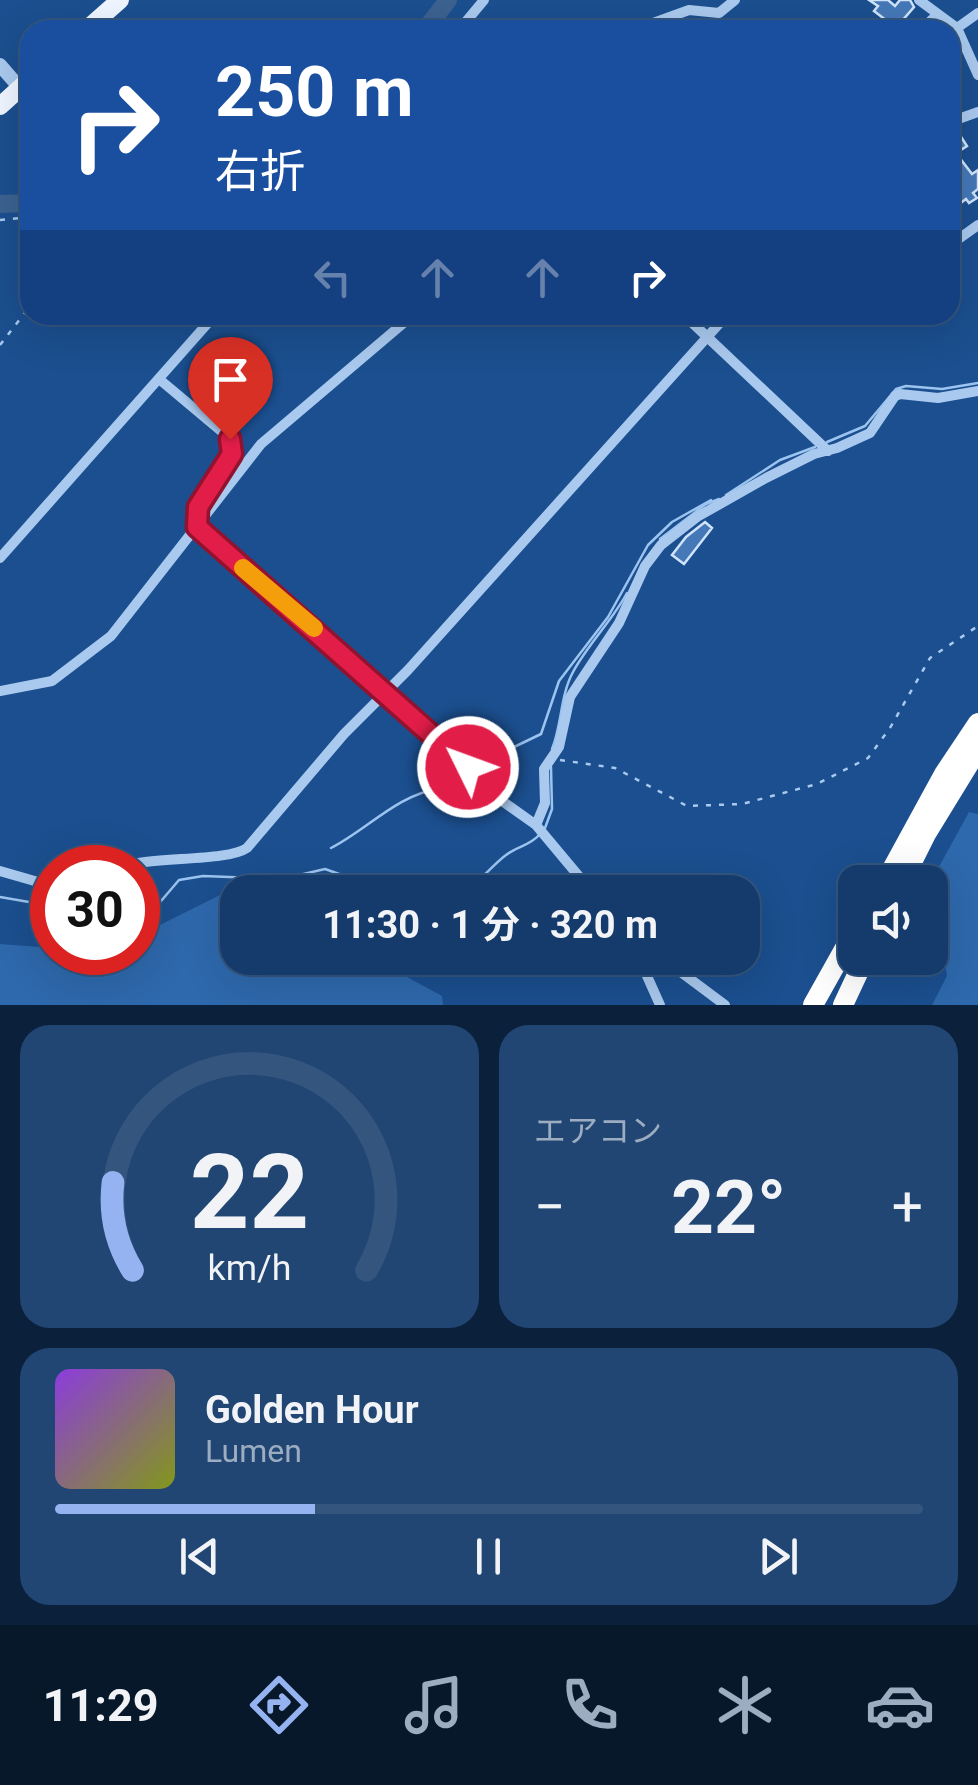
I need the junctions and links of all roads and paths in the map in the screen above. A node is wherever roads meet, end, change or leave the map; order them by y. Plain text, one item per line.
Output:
1 (120, 0) edge
2 (484, 0) edge
3 (735, 0) edge
4 (918, 0) edge
5 (938, 14) junction
6 (97, 20) edge
7 (467, 20) edge
8 (662, 20) edge
9 (932, 20) edge
10 (946, 20) edge
11 (960, 35) edge
12 (0, 65) edge
13 (978, 74) edge
14 (20, 80) edge
15 (20, 88) edge
16 (0, 106) edge
17 (20, 319) edge
18 (206, 325) edge
19 (401, 325) edge
20 (695, 325) edge
21 (717, 325) edge
22 (707, 336) junction
23 (0, 345) edge
24 (159, 379) junction
25 (978, 391) edge
26 (828, 451) junction
27 (197, 527) junction
28 (0, 558) edge
29 (978, 626) edge
30 (0, 691) edge
31 (385, 691) junction
32 (978, 724) edge
33 (978, 749) edge
34 (553, 759) junction
35 (536, 824) junction
36 (160, 860) edge
37 (893, 865) edge
38 (910, 865) edge
39 (0, 872) edge
40 (578, 875) edge
41 (30, 880) edge
42 (838, 960) edge
43 (647, 975) edge
44 (685, 975) edge
45 (842, 975) edge
46 (858, 975) edge
47 (660, 1005) edge
48 (725, 1005) edge
49 (812, 1005) edge
50 (828, 1005) edge
51 (843, 1005) edge

1 - 6 main road
2 - 7 street
3 - 8 street
4 - 5 street
5 - 9 street
5 - 10 street
11 - 13 street
12 - 14 street
15 - 16 main road
17 - 23 path
18 - 24 street
19 - 27 street
20 - 22 street
21 - 22 street
22 - 26 street
22 - 31 street
24 - 27 street
24 - 28 street
25 - 26 street
26 - 34 street
27 - 30 street
27 - 31 street
29 - 34 path
31 - 35 street
31 - 36 street
32 - 37 highway
33 - 38 highway
34 - 35 street
35 - 40 street
39 - 41 street
42 - 49 highway
43 - 47 street
44 - 48 street
45 - 50 highway
46 - 51 highway

